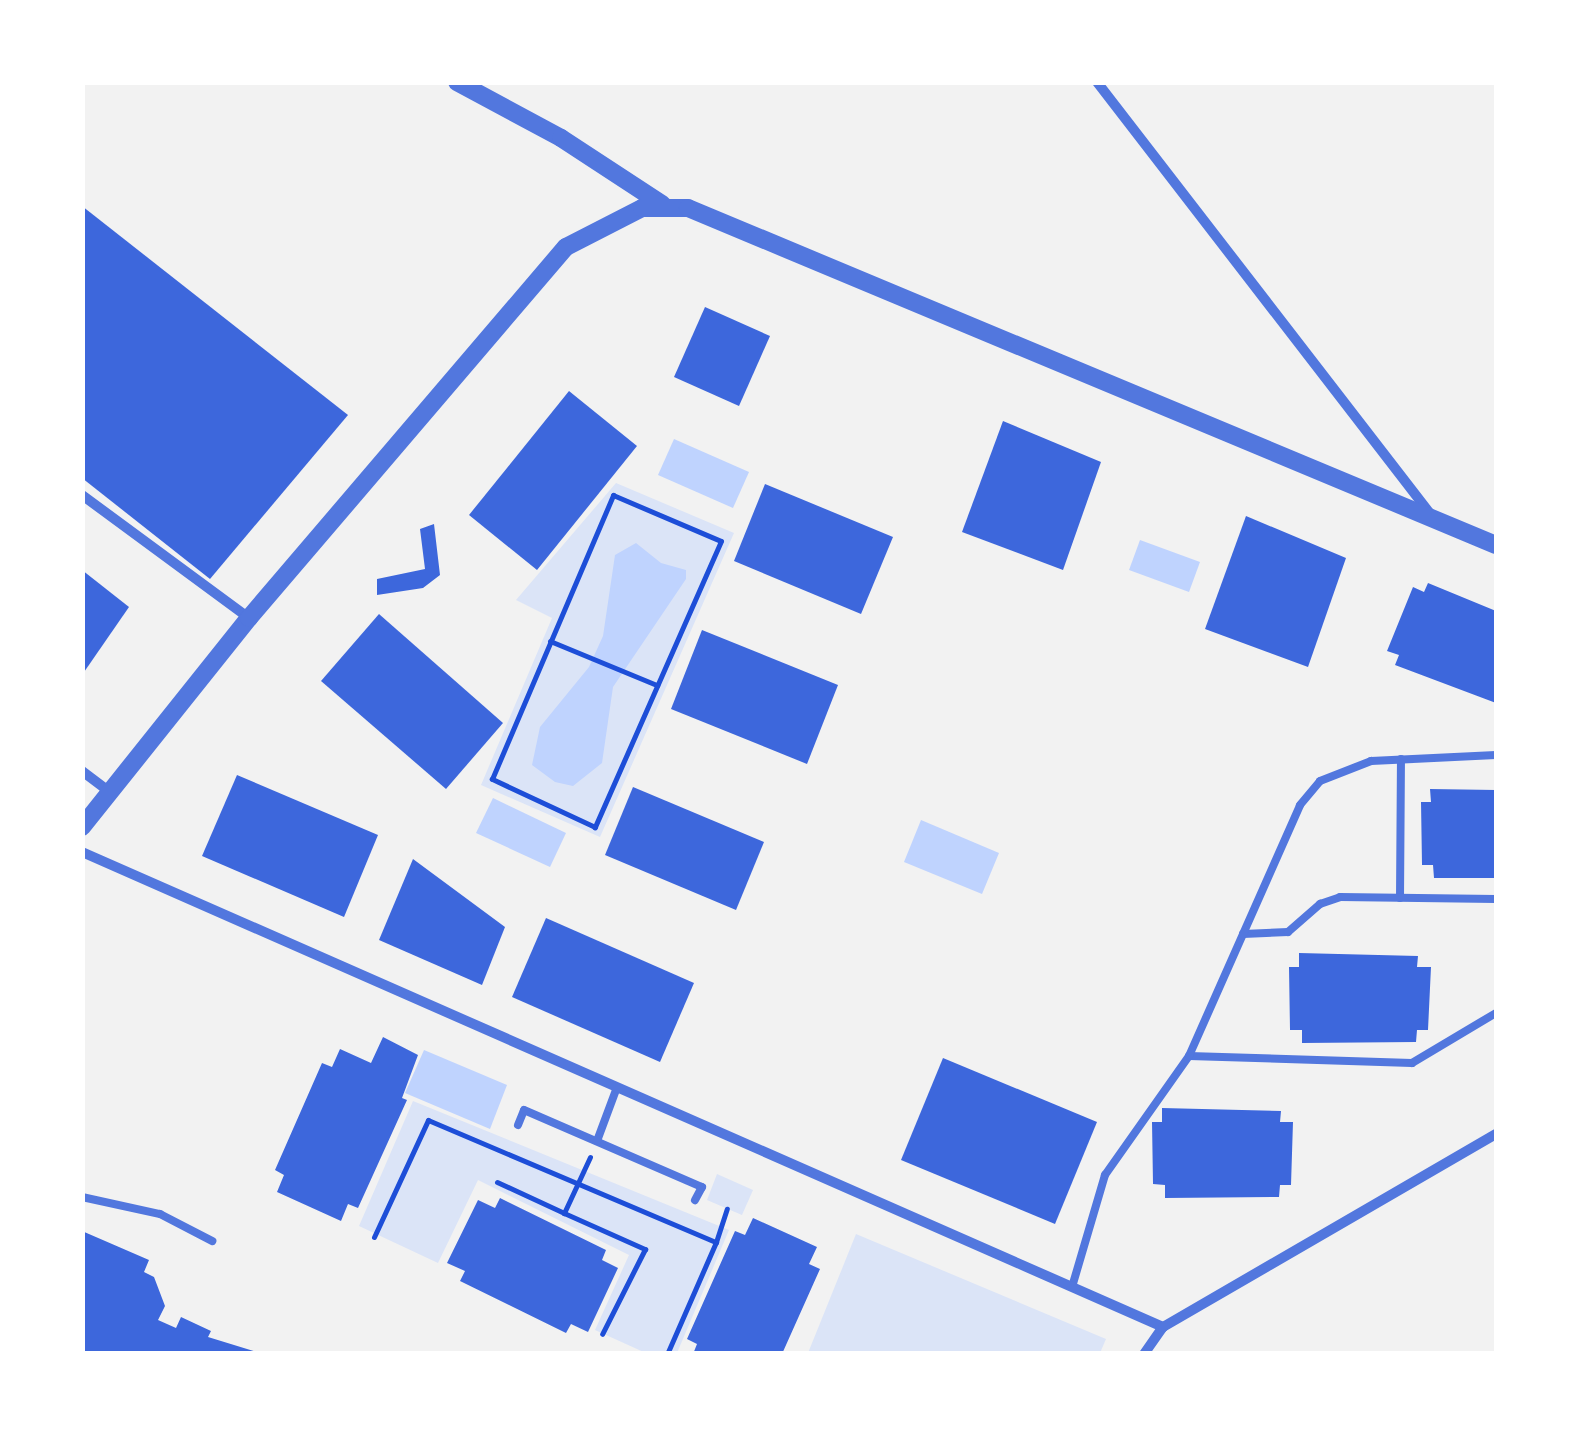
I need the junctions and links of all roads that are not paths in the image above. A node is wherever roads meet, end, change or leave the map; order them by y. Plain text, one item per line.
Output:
1 (457, 82) edge
2 (1097, 82) edge
3 (662, 204) junction
4 (82, 495) edge
5 (1438, 524) junction
6 (1496, 545) edge
7 (249, 618) junction
8 (1496, 755) edge
9 (1401, 759) junction
10 (82, 771) edge
11 (109, 791) junction
12 (82, 827) edge
13 (82, 852) edge
14 (1400, 898) junction
15 (1496, 899) edge
16 (1244, 934) junction
17 (1496, 1013) edge
18 (1189, 1056) junction
19 (616, 1090) junction
20 (518, 1125) dead end
21 (1496, 1134) edge
22 (597, 1141) junction
23 (82, 1197) edge
24 (695, 1200) dead end
25 (212, 1241) dead end
26 (1072, 1287) junction
27 (1163, 1327) junction
28 (1144, 1354) edge

1 - 3 street
2 - 5 street
3 - 5 street
3 - 7 street
4 - 7 street
5 - 6 street
7 - 11 street
8 - 9 lane
9 - 14 lane
9 - 16 lane
10 - 11 street
11 - 12 street
13 - 19 street
14 - 15 lane
14 - 16 lane
16 - 18 lane
17 - 18 lane
18 - 26 lane
19 - 22 lane
19 - 26 street
20 - 22 lane
21 - 27 street
22 - 24 lane
23 - 25 lane
26 - 27 street
27 - 28 street

